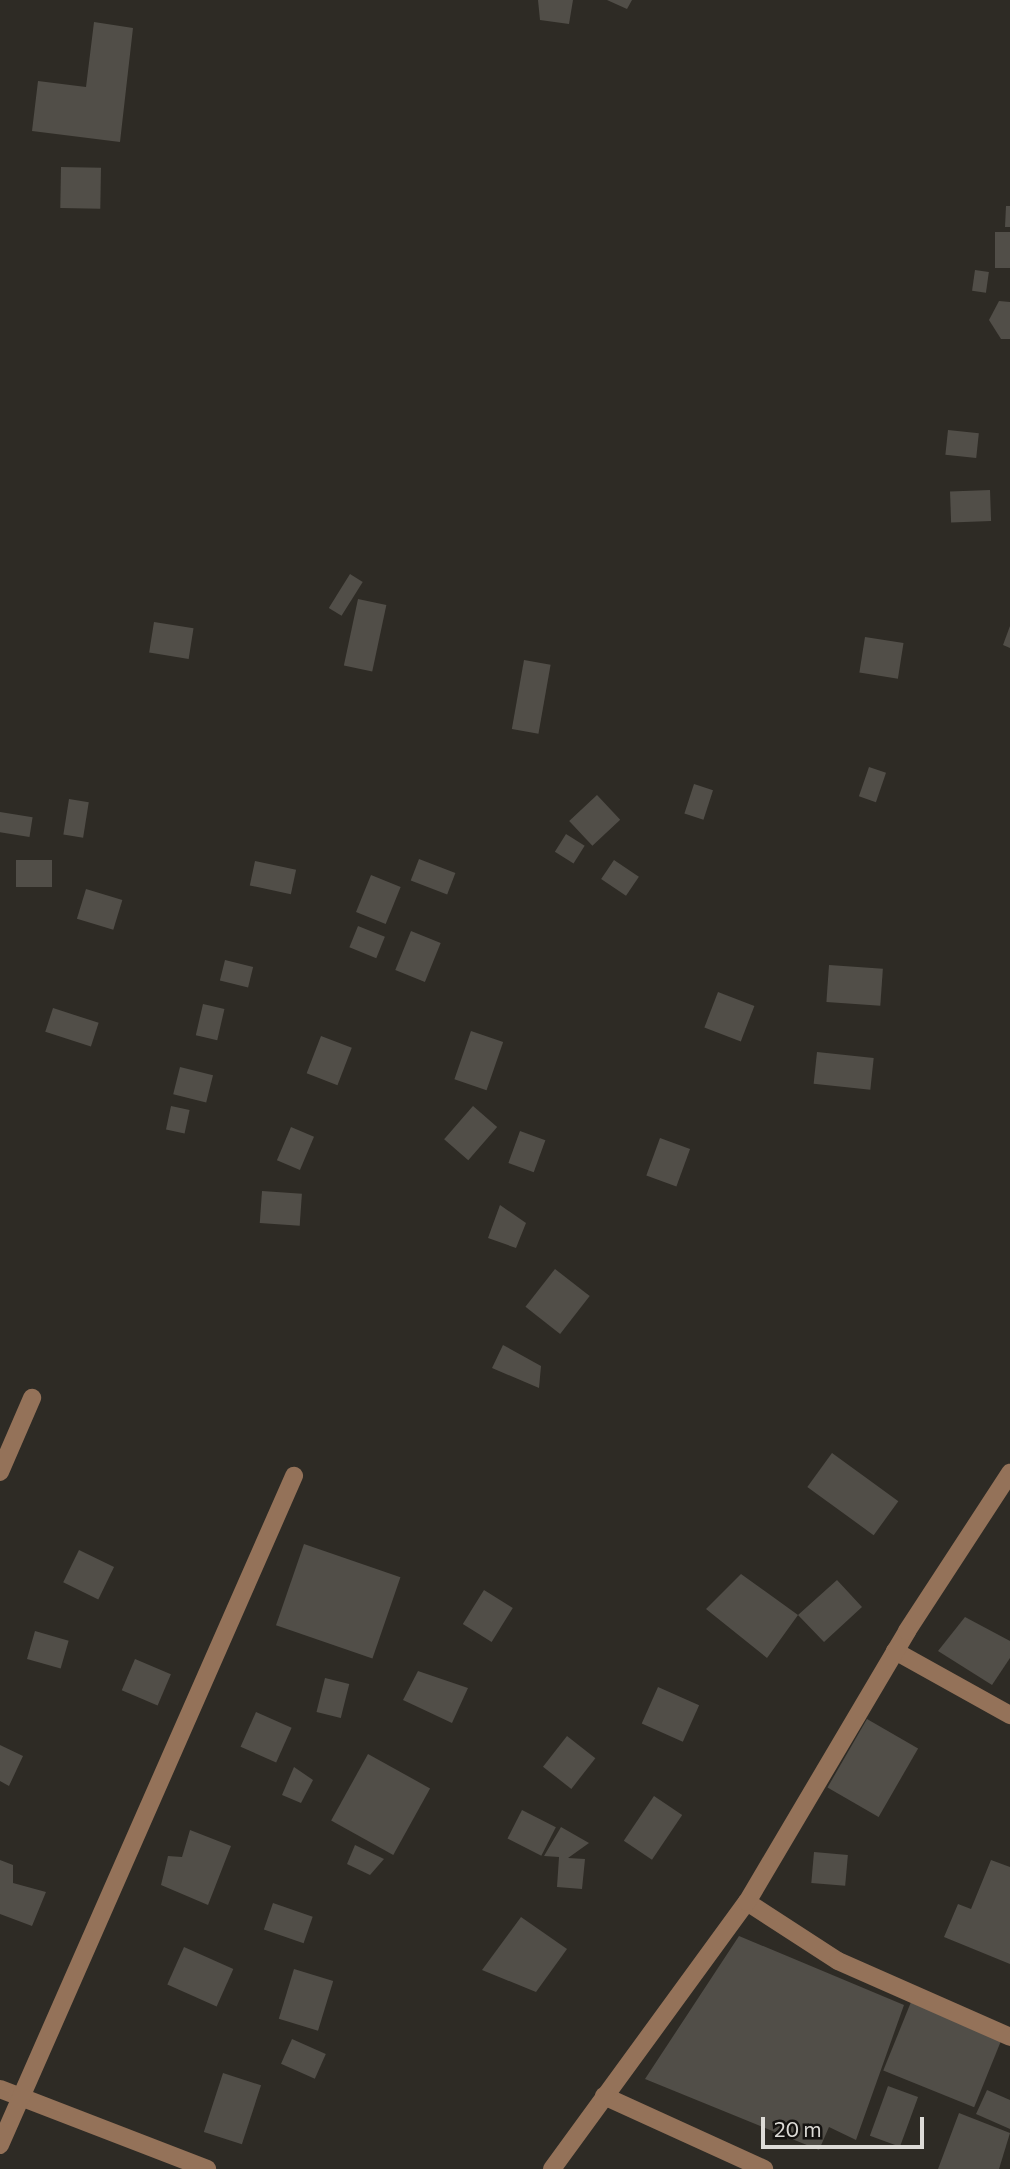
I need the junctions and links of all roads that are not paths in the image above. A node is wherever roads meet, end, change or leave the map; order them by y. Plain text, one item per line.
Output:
1 (32, 1398) dead end
2 (0, 1472) edge
3 (1010, 1473) edge
4 (294, 1476) dead end
5 (895, 1651) junction
6 (1010, 1715) edge
7 (747, 1902) junction
8 (1010, 2037) edge
9 (0, 2089) edge
10 (21, 2096) junction
11 (604, 2096) junction
12 (0, 2145) edge
13 (207, 2169) edge
14 (552, 2169) edge
15 (764, 2169) edge

1 - 2 street
3 - 5 street
4 - 10 street
5 - 6 street
5 - 7 street
7 - 8 street
7 - 11 street
9 - 10 street
10 - 12 street
10 - 13 street
11 - 14 street
11 - 15 street

